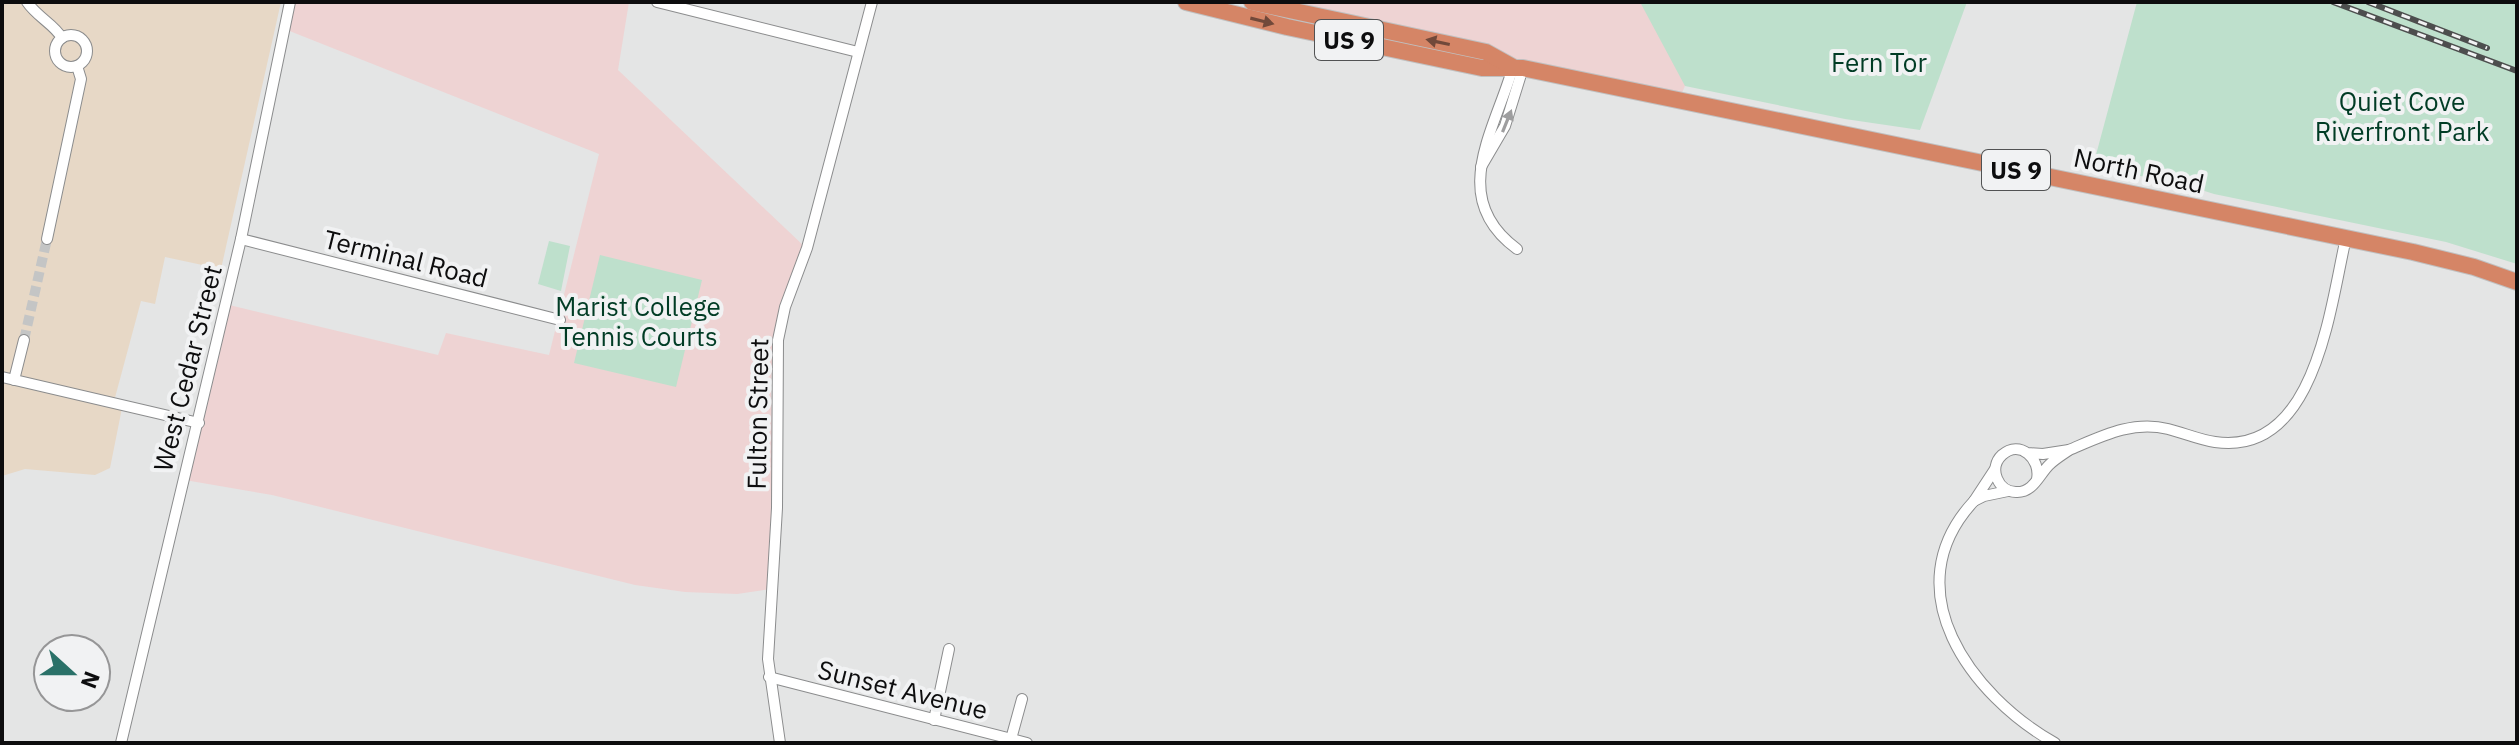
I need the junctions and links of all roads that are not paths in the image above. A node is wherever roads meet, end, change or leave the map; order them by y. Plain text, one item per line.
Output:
1 (27, 2) edge
2 (290, 2) edge
3 (657, 2) edge
4 (872, 2) edge
5 (1186, 2) edge
6 (1252, 2) edge
7 (62, 38) junction
8 (858, 52) junction
9 (77, 66) junction
10 (1518, 68) junction
11 (2346, 238) junction
12 (47, 239) tunnel mouth
13 (241, 239) junction
14 (1517, 249) dead end
15 (2517, 282) edge
16 (560, 320) dead end
17 (24, 340) tunnel mouth
18 (2, 377) edge
19 (14, 380) junction
20 (199, 423) junction
21 (2069, 450) junction
22 (2028, 453) junction
23 (1995, 467) junction
24 (2037, 479) junction
25 (2008, 491) junction
26 (1974, 501) junction
27 (949, 649) dead end
28 (769, 677) junction
29 (1022, 699) dead end
30 (934, 720) junction
31 (1011, 739) junction
32 (121, 743) edge
33 (780, 743) edge
34 (1027, 743) edge
35 (2055, 743) edge

1 - 7 street
2 - 13 street, West Cedar Street
3 - 8 street
4 - 8 street, Fulton Street
5 -> 10 highway, North Road / US 9
10 -> 6 highway, North Road / US 9
7 - 9 street
7 - 9 street
8 - 28 street, Fulton Street
9 - 12 street
10 - 11 highway, North Road / US 9
10 - 14 street
11 - 15 highway, North Road / US 9
11 - 21 street
13 - 16 street, Terminal Road
13 - 20 street, West Cedar Street
17 - 19 street
18 - 19 street
19 - 20 street
20 - 32 street, West Cedar Street
21 - 22 street
21 - 24 street
22 - 23 street
22 - 24 street
23 - 25 street
23 - 26 street
24 - 25 street
25 - 26 street
26 - 35 street
27 - 30 street
28 - 30 street, Sunset Avenue
28 - 33 street, Fulton Street
29 - 31 street
30 - 31 street, Sunset Avenue
31 - 34 street, Sunset Avenue

